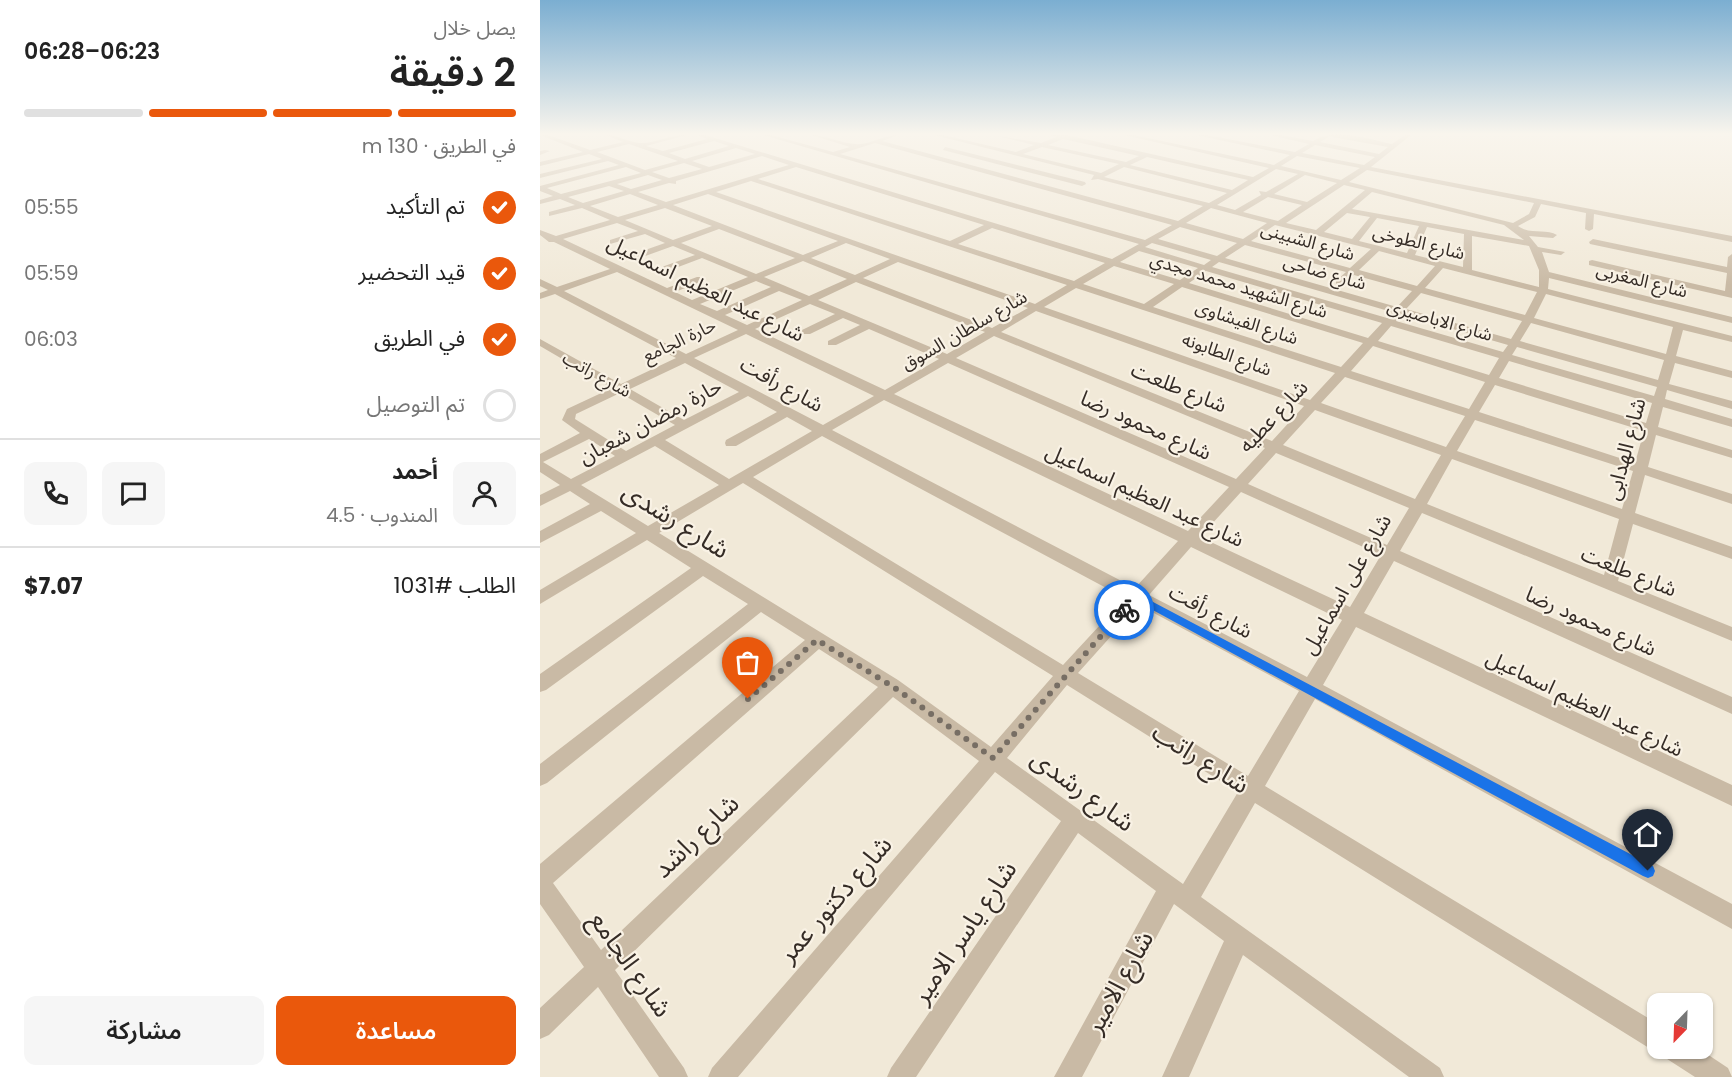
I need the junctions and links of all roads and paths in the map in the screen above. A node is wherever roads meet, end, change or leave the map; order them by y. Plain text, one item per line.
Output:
1 (601, 185) edge
2 (615, 185) edge
3 (656, 185) edge
4 (729, 185) edge
5 (764, 185) edge
6 (863, 185) edge
7 (945, 185) edge
8 (1042, 185) edge
9 (1079, 185) edge
10 (1134, 185) edge
11 (1216, 185) edge
12 (1244, 185) edge
13 (1284, 185) edge
14 (1337, 185) edge
15 (1356, 185) edge
16 (1456, 185) edge
17 (540, 188) edge
18 (693, 189) dead end
19 (1371, 189) junction
20 (1237, 190) junction
21 (1064, 191) junction
22 (632, 192) junction
23 (706, 192) junction
24 (1497, 193) junction
25 (1268, 195) junction
26 (561, 196) junction
27 (1489, 200) dead end
28 (1539, 201) junction
29 (540, 202) edge
30 (666, 205) junction
31 (1309, 205) junction
32 (583, 206) junction
33 (1211, 206) junction
34 (1480, 207) dead end
35 (1346, 210) junction
36 (1590, 211) junction
37 (1237, 212) junction
38 (552, 214) dead end
39 (1472, 214) junction
40 (1375, 216) junction
41 (618, 220) junction
42 (1524, 221) junction
43 (1180, 223) junction
44 (1277, 223) junction
45 (1540, 224) dead end
46 (721, 225) junction
47 (991, 225) junction
48 (1660, 225) junction
49 (1423, 226) junction
50 (1513, 226) junction
51 (1589, 229) dead end
52 (646, 231) junction
53 (540, 232) edge
54 (1318, 233) junction
55 (1521, 233) junction
56 (1468, 234) junction
57 (1553, 235) dead end
58 (1658, 235) dead end
59 (1732, 238) edge
60 (555, 239) junction
61 (847, 240) junction
62 (1246, 241) junction
63 (613, 242) dead end
64 (1354, 242) junction
65 (1593, 242) dead end
66 (673, 243) junction
67 (1145, 243) junction
68 (540, 244) edge
69 (951, 244) junction
70 (1613, 246) junction
71 (1533, 247) junction
72 (1378, 248) junction
73 (1561, 252) dead end
74 (702, 255) junction
75 (634, 256) dead end
76 (1665, 256) junction
77 (1410, 257) junction
78 (1732, 257) edge
79 (804, 258) junction
80 (899, 258) junction
81 (1219, 259) junction
82 (1112, 262) junction
83 (1592, 263) dead end
84 (1441, 265) junction
85 (1206, 267) junction
86 (1609, 267) junction
87 (618, 269) junction
88 (662, 270) dead end
89 (1467, 271) junction
90 (1353, 272) junction
91 (1731, 272) edge
92 (756, 278) junction
93 (856, 278) junction
94 (1661, 278) junction
95 (700, 279) dead end
96 (540, 282) edge
97 (1543, 282) junction
98 (1339, 283) dead end
99 (1075, 284) junction
100 (1181, 284) junction
101 (778, 287) junction
102 (1418, 289) junction
103 (666, 292) junction
104 (548, 293) edge
105 (1731, 295) edge
106 (809, 300) junction
107 (691, 304) junction
108 (1037, 306) junction
109 (1146, 307) junction
110 (1399, 310) junction
111 (843, 314) junction
112 (715, 316) junction
113 (1528, 320) junction
114 (1732, 320) edge
115 (1389, 322) junction
116 (868, 325) junction
117 (1679, 326) junction
118 (744, 330) junction
119 (806, 332) dead end
120 (993, 332) junction
121 (1732, 339) edge
122 (540, 342) edge
123 (1370, 342) junction
124 (832, 343) dead end
125 (1510, 350) junction
126 (684, 357) junction
127 (947, 358) junction
128 (1670, 358) junction
129 (1344, 371) junction
130 (1732, 375) edge
131 (1492, 380) junction
132 (1663, 385) junction
133 (620, 387) junction
134 (749, 391) junction
135 (882, 396) junction
136 (1658, 401) junction
137 (1313, 404) junction
138 (1732, 405) edge
139 (787, 412) junction
140 (1472, 413) junction
141 (1732, 423) edge
142 (684, 425) junction
143 (1651, 429) junction
144 (822, 431) junction
145 (590, 433) junction
146 (656, 440) junction
147 (731, 443) dead end
148 (1274, 447) junction
149 (1449, 453) junction
150 (1732, 454) edge
151 (626, 456) junction
152 (540, 459) edge
153 (540, 466) edge
154 (1640, 468) junction
155 (736, 481) junction
156 (569, 485) junction
157 (1238, 486) junction
158 (1732, 499) edge
159 (540, 501) edge
160 (600, 505) junction
161 (1418, 506) junction
162 (1627, 516) junction
163 (646, 533) junction
164 (540, 538) edge
165 (1190, 538) junction
166 (1391, 552) junction
167 (1732, 553) edge
168 (703, 568) junction
169 (1609, 584) junction
170 (1136, 597) junction
171 (540, 598) edge
172 (760, 604) junction
173 (1353, 616) junction
174 (1732, 634) edge
175 (817, 640) junction
176 (1065, 675) junction
177 (540, 684) edge
178 (892, 686) junction
179 (1311, 688) junction
180 (1732, 706) edge
181 (993, 758) junction
182 (540, 776) edge
183 (1251, 789) junction
184 (1732, 796) edge
185 (1076, 818) junction
186 (540, 879) edge
187 (540, 884) edge
188 (1179, 893) junction
189 (1732, 917) edge
190 (1239, 936) junction
191 (599, 969) junction
192 (540, 1026) edge
193 (1647, 1032) edge
194 (1690, 1059) edge
195 (675, 1077) edge
196 (721, 1077) edge
197 (900, 1077) edge
198 (1067, 1077) edge
199 (1175, 1077) edge
200 (1431, 1077) edge
201 (1719, 1077) edge

1 - 26 street
2 - 22 street, شارع طلعت
3 - 22 street
4 - 23 street
5 - 69 street, شارع الفيشاوى
6 - 47 street, شارع الشهيد محمد مجدي
7 - 67 street, شارع ضاحى
8 - 21 street, شارع الشبينى
9 - 21 street
10 - 33 street, شارع الطوخى
11 - 20 street
12 - 20 street, شارع سلطان السوق
13 - 25 street
14 - 31 street
15 - 19 street
16 - 24 street
17 - 26 street, شارع محمود رضا
18 - 23 street, شارع الطابونه
19 - 35 street
19 - 39 street
20 - 25 street
20 - 33 street, شارع سلطان السوق
21 - 43 street, شارع الشبينى
22 - 30 street, شارع طلعت
22 - 32 street
23 - 30 street
23 - 61 street, شارع الطابونه
24 - 27 street
24 - 28 street
25 - 31 street
25 - 37 street
26 - 29 street
26 - 32 street, شارع محمود رضا
28 - 36 street
28 - 42 street
30 - 41 street
30 - 46 street, شارع طلعت
31 - 44 street
32 - 38 street
32 - 41 street, شارع محمود رضا
33 - 37 street, شارع الطوخى
33 - 43 street, شارع سلطان السوق
34 - 39 street
35 - 40 street
35 - 54 street
36 - 48 street
36 - 51 street
37 - 44 street, شارع الطوخى
39 - 50 street
40 - 49 street
40 - 64 street
41 - 52 street, شارع محمود رضا
41 - 60 street
42 - 45 street
42 - 50 street
43 - 62 street, شارع الشبينى
43 - 67 street, شارع سلطان السوق
44 - 54 street, شارع الطوخى
44 - 62 street
46 - 66 street
46 - 79 street, شارع طلعت
47 - 69 street
47 - 82 street, شارع الشهيد محمد مجدي
48 - 58 street
48 - 59 street
49 - 56 street
49 - 77 street
50 - 55 street
52 - 63 street
52 - 66 street, شارع محمود رضا
53 - 60 street, شارع عبد العظيم اسماعيل
54 - 64 street, شارع الطوخى
55 - 57 street
55 - 71 street
56 - 71 street
56 - 89 street
60 - 68 street
60 - 87 street, شارع عبد العظيم اسماعيل
61 - 79 street
61 - 80 street, شارع الطابونه
62 - 81 street
62 - 90 street, شارع الشبينى
64 - 72 street, شارع الطوخى
65 - 70 street
66 - 74 street, شارع محمود رضا
66 - 75 street
67 - 81 street, شارع ضاحى
67 - 82 street, شارع سلطان السوق
67 - 85 street, شارع الاباصيرى
69 - 99 street, شارع الفيشاوى
70 - 76 street
70 - 86 street
71 - 73 street
71 - 97 street
72 - 77 street, شارع الطوخى
72 - 90 street
74 - 88 street
74 - 92 street, شارع محمود رضا
76 - 91 street
76 - 94 street
77 - 84 street, شارع الطوخى
78 - 91 street
79 - 92 street
79 - 93 street, شارع طلعت
80 - 93 street, حارة الجامع
80 - 108 street, شارع الطابونه
81 - 85 street
81 - 110 street, شارع ضاحى
82 - 99 street, شارع سلطان السوق
82 - 100 street, شارع الشهيد محمد مجدي
83 - 86 street
84 - 89 street, شارع الطوخى
84 - 102 street, شارع عطيه
85 - 100 street
85 - 115 street, شارع الاباصيرى
86 - 94 street
87 - 103 street, شارع عبد العظيم اسماعيل
87 - 104 street
89 - 97 street, شارع الطوخى
90 - 98 street
90 - 102 street, شارع الشبينى
91 - 105 street
92 - 101 street, شارع محمود رضا
92 - 107 street
93 - 106 street, حارة الجامع
93 - 120 street, شارع طلعت
94 - 105 street
95 - 103 street
96 - 104 street, شارع رأفت
97 - 113 street, شارع على اسماعيل
97 - 114 street, شارع المغربى
97 - 117 street, شارع الطوخى
99 - 108 street, شارع سلطان السوق
99 - 109 street, شارع الفيشاوى
100 - 109 street
100 - 123 street, شارع الشهيد محمد مجدي
101 - 106 street, شارع محمود رضا
101 - 112 street
102 - 110 street, شارع عطيه
102 - 113 street, شارع الشبينى
103 - 107 street, شارع عبد العظيم اسماعيل
104 - 126 street, شارع رأفت
106 - 111 street, شارع محمود رضا
106 - 118 street, حارة الجامع
107 - 112 street, شارع عبد العظيم اسماعيل
108 - 120 street, شارع سلطان السوق
108 - 137 street, شارع الطابونه
109 - 129 street, شارع الفيشاوى
110 - 115 street, شارع عطيه
110 - 125 street, شارع ضاحى
111 - 116 street, شارع محمود رضا
111 - 119 street
112 - 118 street, شارع عبد العظيم اسماعيل
113 - 125 street, شارع على اسماعيل
113 - 128 street, شارع الشبينى
115 - 123 street, شارع عطيه
115 - 125 street, شارع الاباصيرى
116 - 124 street
116 - 127 street, شارع محمود رضا
117 - 121 street, شارع الطوخى
117 - 128 street, شارع الهدابى
118 - 126 street, حارة الجامع
118 - 135 street, شارع عبد العظيم اسماعيل
120 - 127 street, شارع سلطان السوق
120 - 148 street, شارع طلعت
122 - 133 street, شارع راتب
123 - 129 street, شارع عطيه
123 - 131 street, شارع الشهيد محمد مجدي
125 - 131 street, شارع على اسماعيل
125 - 132 street, شارع ضاحى
125 - 136 street, شارع الاباصيرى
126 - 133 street, حارة الجامع
126 - 134 street, شارع رأفت
127 - 135 street, شارع سلطان السوق
127 - 157 street, شارع محمود رضا
128 - 130 street, شارع الشبينى
128 - 132 street, شارع الهدابى
129 - 137 street, شارع عطيه
129 - 140 street, شارع الفيشاوى
131 - 140 street, شارع على اسماعيل
131 - 143 street, شارع الشهيد محمد مجدي
132 - 136 street, شارع الهدابى
132 - 138 street, شارع ضاحى
133 - 142 street, شارع راتب
133 - 145 street, حارة الجامع
134 - 139 street, شارع رأفت
134 - 142 street, حارة رمضان شعبان
135 - 144 street, شارع سلطان السوق
135 - 165 street, شارع عبد العظيم اسماعيل
136 - 141 street, شارع الاباصيرى
136 - 143 street, شارع الهدابى
137 - 148 street, شارع عطيه
137 - 149 street, شارع الطابونه
139 - 144 street, شارع رأفت
139 - 147 street
140 - 149 street, شارع على اسماعيل
140 - 154 street, شارع الفيشاوى
142 - 146 street, حارة رمضان شعبان
143 - 150 street, شارع الشهيد محمد مجدي
143 - 154 street, شارع الهدابى
144 - 155 street, شارع سلطان السوق
144 - 170 street, شارع رأفت
145 - 151 street, حارة الجامع
145 - 152 street
146 - 151 street, حارة رمضان شعبان
146 - 155 street, شارع راتب
148 - 157 street, شارع عطيه
148 - 161 street, شارع طلعت
149 - 161 street, شارع على اسماعيل
149 - 162 street, شارع الطابونه
151 - 156 street, حارة رمضان شعبان
153 - 156 street, شارع رشدى
154 - 158 street, شارع الفيشاوى
154 - 162 street, شارع الهدابى
155 - 163 street, شارع سلطان السوق
155 - 176 street, شارع راتب
156 - 159 street, حارة رمضان شعبان
156 - 160 street, شارع رشدى
157 - 165 street, شارع عطيه
157 - 166 street, شارع محمود رضا
160 - 163 street, شارع رشدى
160 - 164 street
161 - 166 street, شارع على اسماعيل
161 - 169 street, شارع طلعت
162 - 167 street, شارع الطابونه
162 - 169 street, شارع الهدابى
163 - 168 street, شارع رشدى
163 - 171 street, شارع سلطان السوق
165 - 170 street, شارع عطيه
165 - 173 street, شارع عبد العظيم اسماعيل
166 - 173 street, شارع على اسماعيل
166 - 180 street, شارع محمود رضا
168 - 172 street, شارع رشدى
168 - 177 street
169 - 174 street, شارع طلعت
170 - 176 street, شارع عطيه
170 - 179 street, شارع رأفت
172 - 175 street, شارع رشدى
172 - 182 street
173 - 179 street, شارع على اسماعيل
173 - 184 street, شارع عبد العظيم اسماعيل
175 - 178 street, شارع رشدى
175 - 186 street
176 - 181 street, شارع عطيه
176 - 183 street, شارع راتب
178 - 181 street, شارع رشدى
178 - 191 street, شارع راشد
179 - 183 street, شارع على اسماعيل
179 - 189 street, شارع رأفت
181 - 185 street, شارع رشدى
181 - 196 street, شارع دكتور عمر
183 - 188 street, شارع على اسماعيل
183 - 193 street, شارع راتب
185 - 188 street, شارع رشدى
185 - 197 street, شارع ياسر الامير
187 - 191 street, شارع الجامع
188 - 190 street, شارع رشدى
188 - 198 street, شارع الامير
190 - 199 street
190 - 200 street, شارع رشدى
191 - 192 street, شارع راشد
191 - 195 street, شارع الجامع
194 - 201 street

